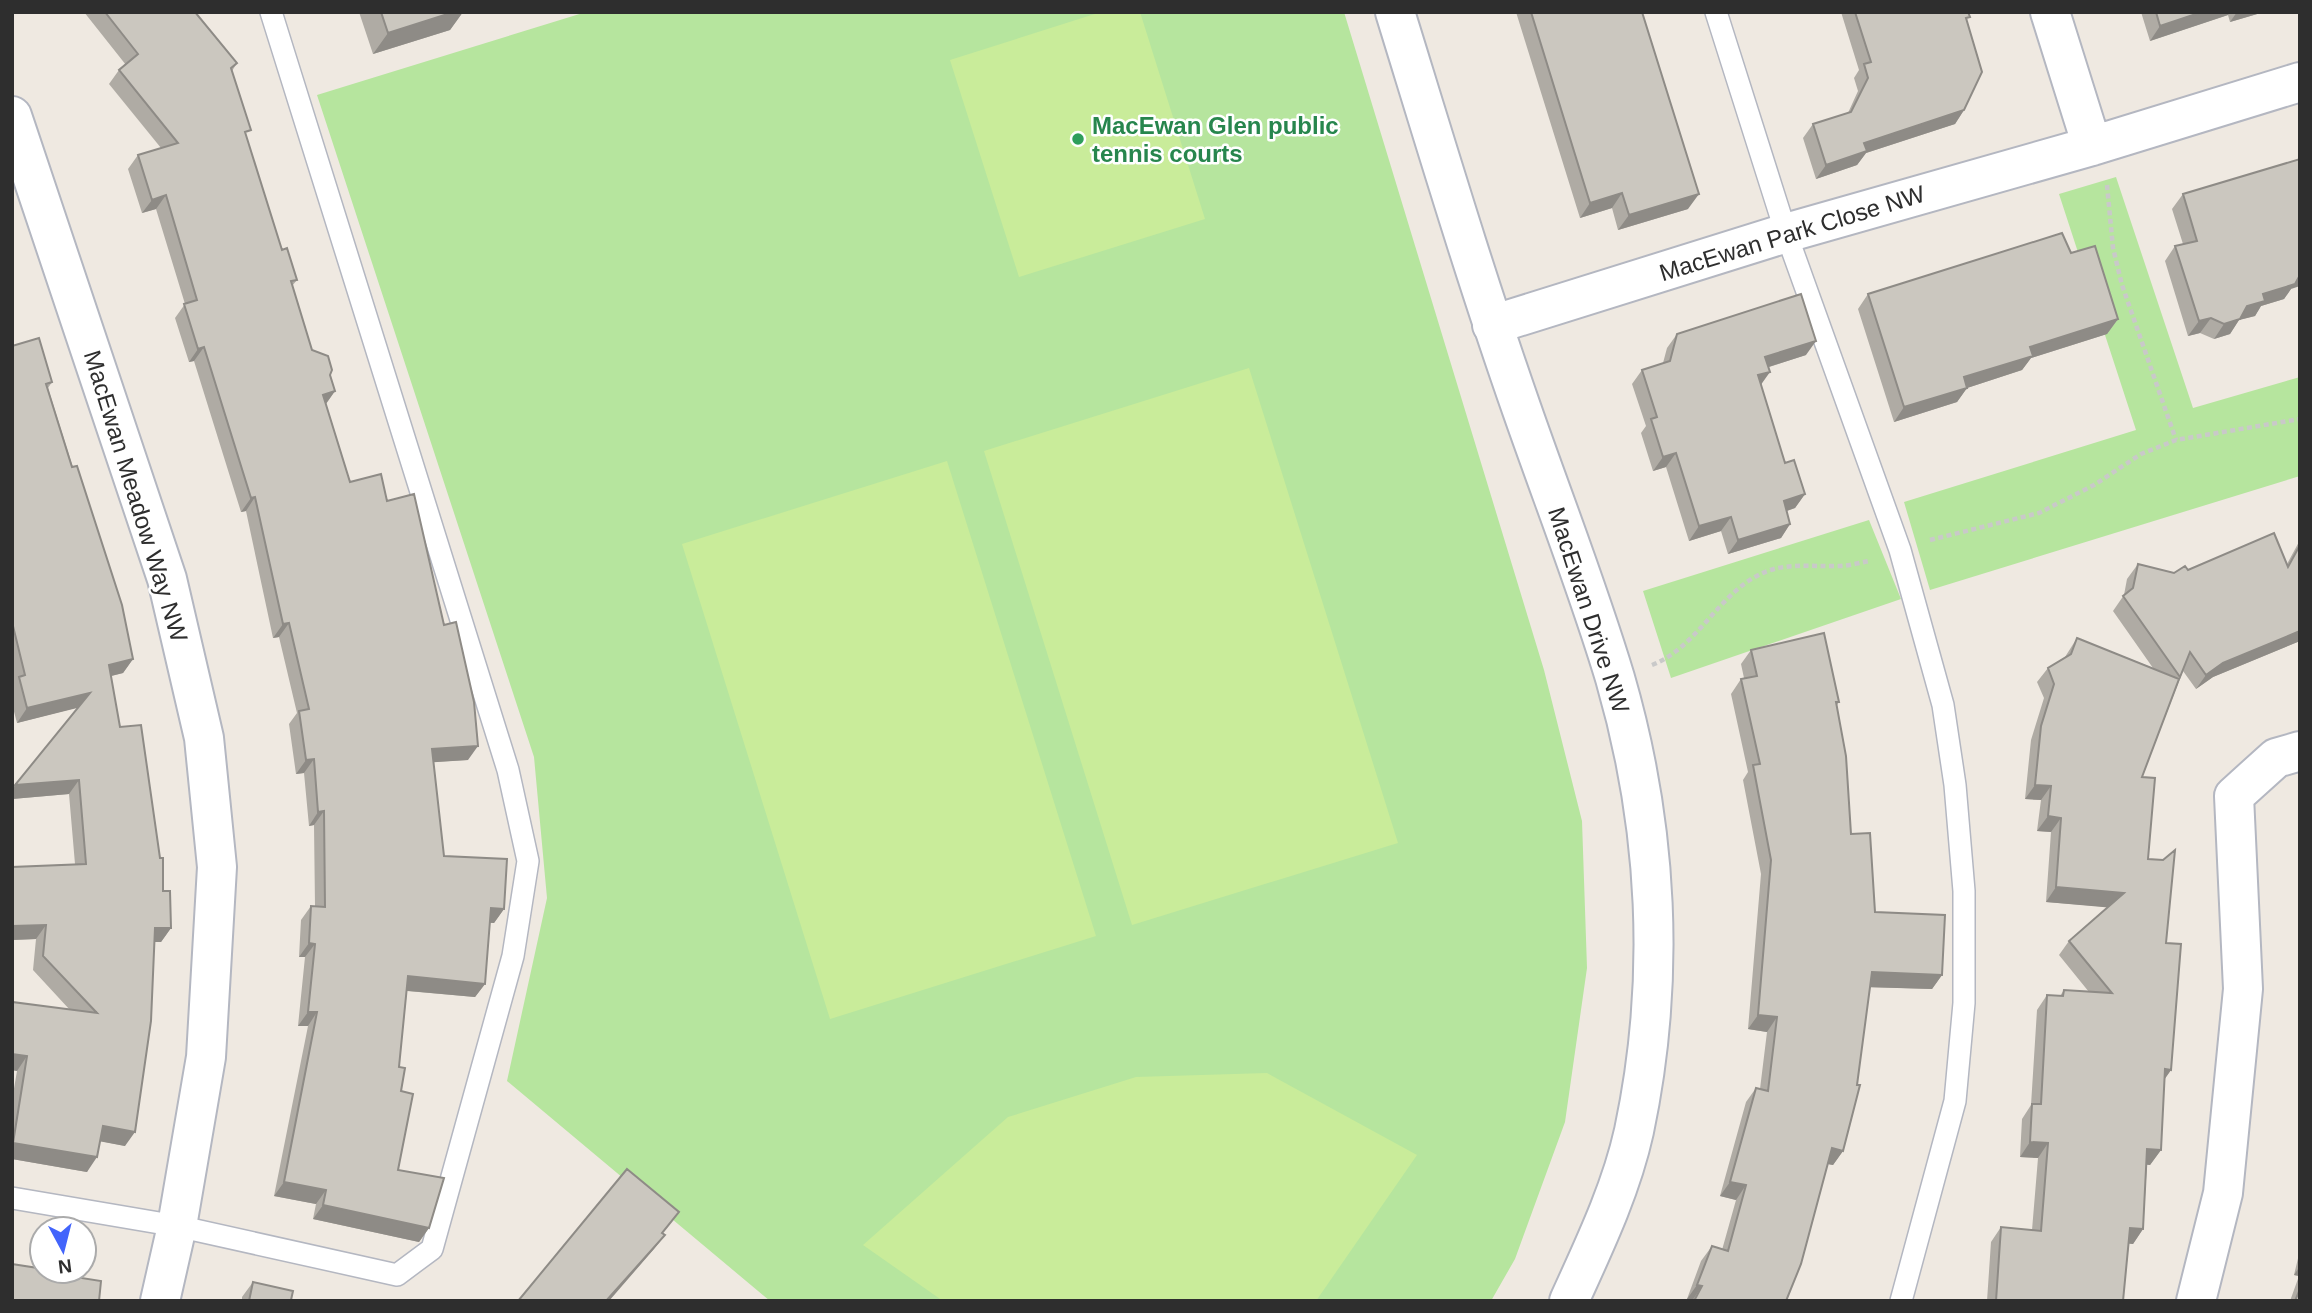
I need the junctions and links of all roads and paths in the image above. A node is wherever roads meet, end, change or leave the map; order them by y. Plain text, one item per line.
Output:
1 (271, 12) edge
2 (1395, 12) edge
3 (1716, 12) edge
4 (2050, 12) edge
5 (2300, 82) edge
6 (12, 116) edge
7 (2092, 146) junction
8 (1786, 233) junction
9 (1492, 324) junction
10 (2300, 419) edge
11 (2300, 751) edge
12 (12, 1198) edge
13 (177, 1226) junction
14 (160, 1301) edge
15 (1569, 1301) edge
16 (1901, 1301) edge
17 (2196, 1301) edge

1 - 13 lane
2 - 9 street, MacEwan Drive NW
3 - 8 lane
4 - 7 street
5 - 7 street, MacEwan Park Close NW
6 - 13 street, MacEwan Meadow Way NW
7 - 8 street, MacEwan Park Close NW
7 - 10 path
8 - 9 street, MacEwan Park Close NW
8 - 16 lane
9 - 15 street, MacEwan Drive NW
11 - 17 street
12 - 13 lane
13 - 14 street, MacEwan Meadow Way NW

